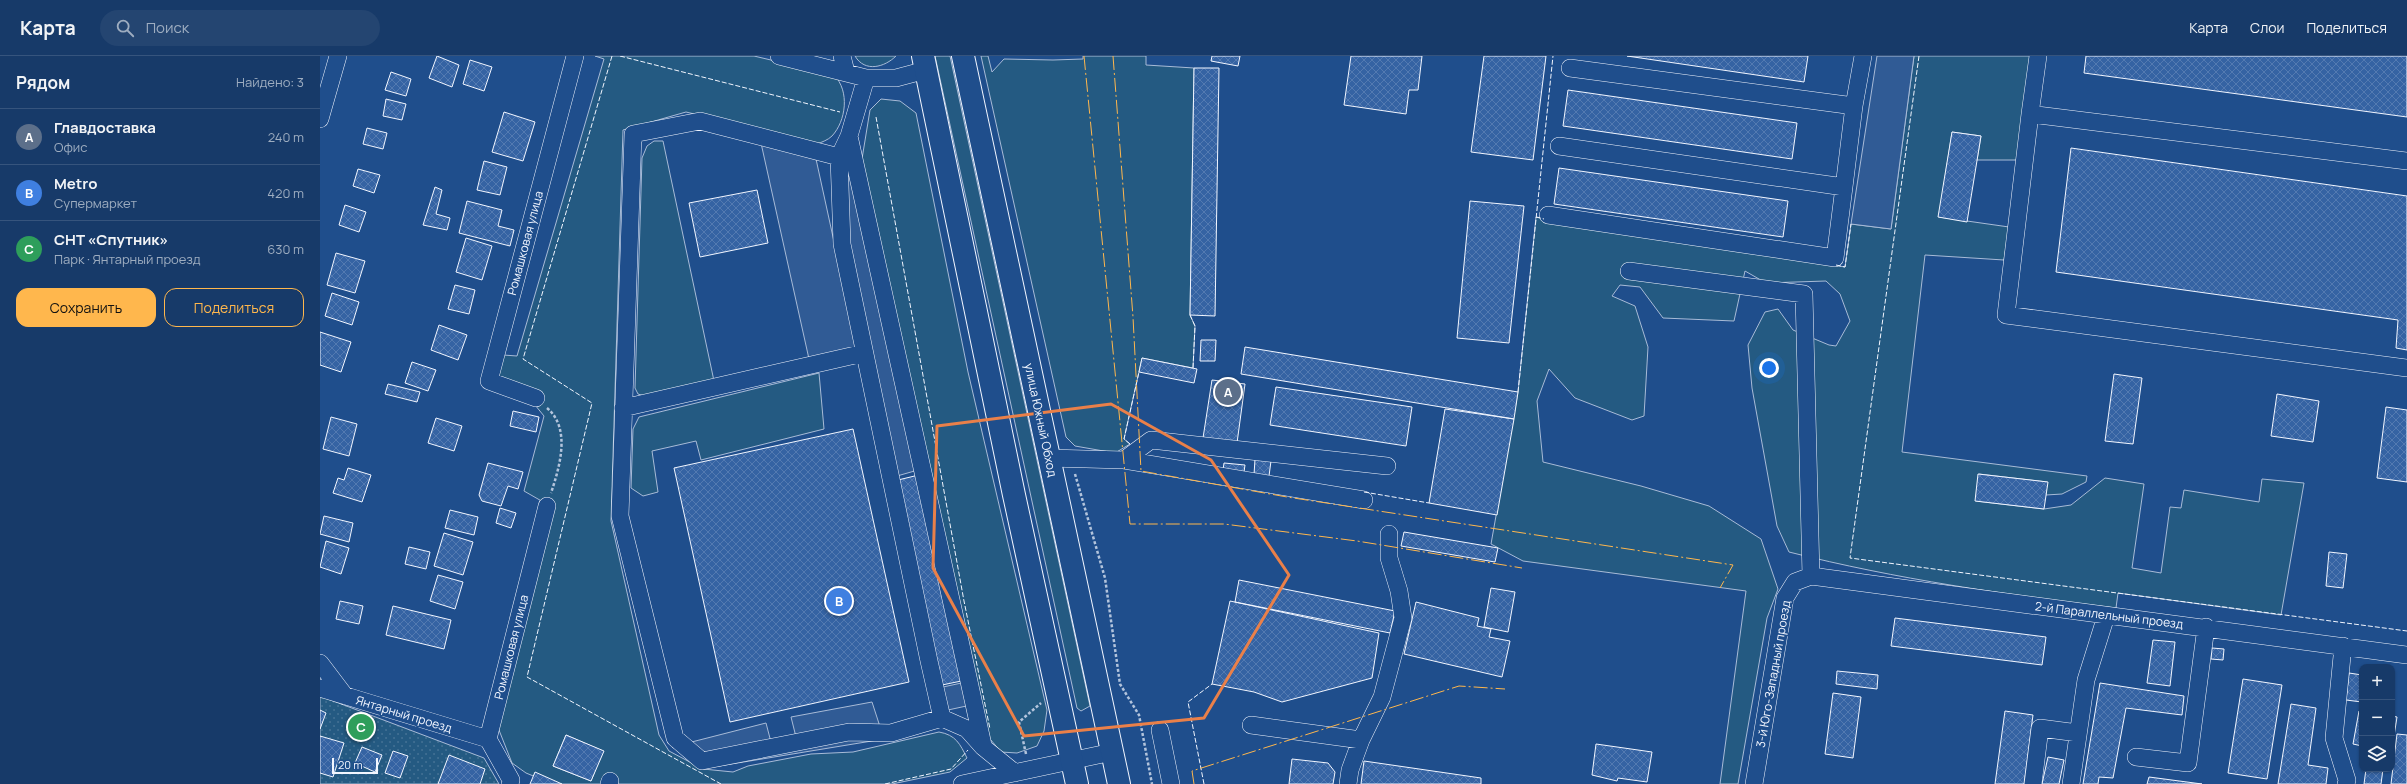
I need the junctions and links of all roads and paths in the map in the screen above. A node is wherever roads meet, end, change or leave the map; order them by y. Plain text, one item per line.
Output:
1 (338, 56) edge
2 (575, 56) edge
3 (780, 56) edge
4 (963, 56) edge
5 (1863, 56) edge
6 (2038, 56) edge
7 (924, 63) edge
8 (844, 64) edge
9 (1570, 68) dead end
10 (866, 78) junction
11 (1854, 106) junction
12 (2030, 114) junction
13 (320, 119) edge
14 (849, 136) junction
15 (1559, 146) dead end
16 (839, 157) junction
17 (2407, 161) edge
18 (1844, 187) junction
19 (1548, 215) dead end
20 (1629, 271) dead end
21 (864, 353) junction
22 (2407, 368) edge
23 (536, 398) joint
24 (623, 408) junction
25 (1048, 458) junction
26 (1071, 459) junction
27 (1124, 460) junction
28 (1387, 466) dead end
29 (1364, 500) dead end
30 (547, 506) joint
31 (1389, 534) dead end
32 (1811, 576) junction
33 (2106, 616) junction
34 (2206, 627) junction
35 (2343, 646) junction
36 (2407, 655) edge
37 (320, 663) edge
38 (320, 688) edge
39 (345, 696) junction
40 (942, 718) junction
41 (1251, 725) dead end
42 (1160, 730) dead end
43 (2078, 733) junction
44 (488, 739) junction
45 (1361, 740) junction
46 (983, 747) junction
47 (1112, 752) junction
48 (2136, 757) dead end
49 (1072, 761) junction
50 (1015, 773) junction
51 (510, 784) edge
52 (962, 784) edge
53 (1077, 784) edge
54 (1119, 784) edge
55 (1152, 784) edge
56 (1171, 784) edge
57 (1348, 784) edge
58 (1754, 784) edge
59 (2033, 784) edge
60 (2071, 784) edge
61 (2346, 784) edge

1 - 13 street
2 - 23 street, Ромашковая улица
3 - 8 street
4 - 25 main road, улица Южный Обход
5 - 11 street
6 - 12 street
7 - 10 street
7 - 49 main road
8 - 10 street
9 - 11 street
10 - 14 street
11 - 18 street
12 - 17 street
12 - 22 street
14 - 16 street
14 - 46 street
15 - 18 street
16 - 21 street
16 - 24 street
18 - 19 street
20 - 32 street
21 - 24 street
21 - 40 street
23 - 30 path
24 - 40 street
25 - 26 street
25 - 47 main road, улица Южный Обход
26 - 27 street
26 - 55 path
27 - 28 street
27 - 29 street
30 - 44 street, Ромашковая улица
31 - 45 street
32 - 33 street, 2-й Параллельный проезд
32 - 58 street, 3-й Юго-Западный проезд
33 - 34 street, 2-й Параллельный проезд
33 - 43 street
34 - 35 street, 2-й Параллельный проезд
34 - 48 street
35 - 36 street, 2-й Параллельный проезд
35 - 61 street
37 - 39 street
38 - 39 street, Янтарный проезд
39 - 44 street, Янтарный проезд
40 - 46 street
41 - 45 street
42 - 56 street
43 - 59 street
43 - 60 street
44 - 51 street
45 - 57 street
46 - 50 street
47 - 49 street
47 - 54 main road, улица Южный Обход
49 - 50 street
49 - 53 main road
50 - 52 street

